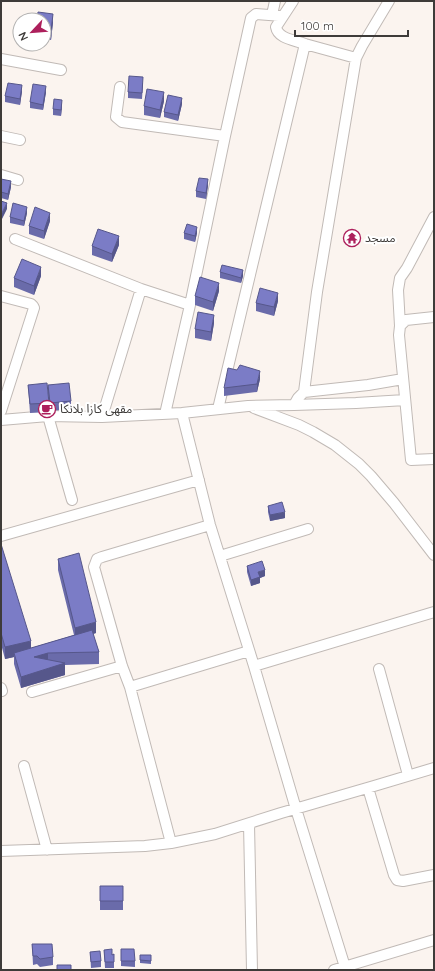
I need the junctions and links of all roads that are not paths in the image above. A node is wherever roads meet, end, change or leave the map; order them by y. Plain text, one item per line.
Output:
1 (275, 1) edge
2 (292, 1) edge
3 (389, 1) edge
4 (272, 16) junction
5 (282, 16) junction
6 (305, 44) junction
7 (356, 58) junction
8 (1, 59) edge
9 (61, 70) dead end
10 (120, 87) dead end
11 (1, 136) edge
12 (225, 136) junction
13 (20, 140) dead end
14 (1, 175) edge
15 (18, 180) dead end
16 (434, 217) edge
17 (14, 239) dead end
18 (141, 289) junction
19 (1, 296) edge
20 (190, 305) junction
21 (434, 317) edge
22 (400, 326) junction
23 (403, 379) junction
24 (304, 392) junction
25 (405, 400) junction
26 (294, 405) junction
27 (248, 406) junction
28 (218, 409) junction
29 (1, 411) edge
30 (182, 413) junction
31 (165, 414) junction
32 (48, 416) junction
33 (102, 417) junction
34 (1, 420) edge
35 (434, 458) edge
36 (198, 480) junction
37 (72, 500) dead end
38 (210, 525) junction
39 (308, 529) dead end
40 (1, 536) edge
41 (434, 554) edge
42 (220, 556) junction
43 (434, 612) edge
44 (249, 651) junction
45 (122, 666) junction
46 (254, 666) junction
47 (379, 669) dead end
48 (130, 687) junction
49 (32, 692) dead end
50 (24, 766) dead end
51 (434, 768) edge
52 (408, 775) junction
53 (368, 788) junction
54 (296, 809) junction
55 (248, 824) junction
56 (171, 843) junction
57 (47, 850) junction
58 (1, 852) edge
59 (434, 875) edge
60 (434, 940) edge
61 (345, 967) junction
62 (252, 970) edge
63 (334, 970) edge

1 - 4 street
2 - 5 street
3 - 7 street
4 - 5 street
4 - 12 street
5 - 6 street
6 - 7 street
6 - 28 street
7 - 24 street
8 - 9 street
10 - 12 street
11 - 13 street
12 - 20 street
14 - 15 street
16 - 22 street
17 - 18 street
18 - 20 street
18 - 33 street
19 - 29 street
20 - 31 street
21 - 22 street
22 - 23 street
23 - 24 street
23 - 25 street
24 - 26 street
25 - 26 street
25 - 35 street
26 - 27 street
27 - 28 street
27 - 41 street
28 - 30 street
30 - 31 street
30 - 36 street
31 - 33 street
32 - 33 street
32 - 34 street
32 - 37 street
36 - 38 street
36 - 40 street
38 - 42 street
38 - 45 street
39 - 42 street
42 - 44 street
43 - 46 street
44 - 46 street
44 - 48 street
45 - 48 street
45 - 49 street
46 - 54 street
47 - 52 street
48 - 56 street
50 - 57 street
51 - 52 street
52 - 53 street
53 - 54 street
53 - 59 street
54 - 55 street
54 - 61 street
55 - 56 street
55 - 62 street
56 - 57 street
57 - 58 street
60 - 61 street
61 - 63 street

